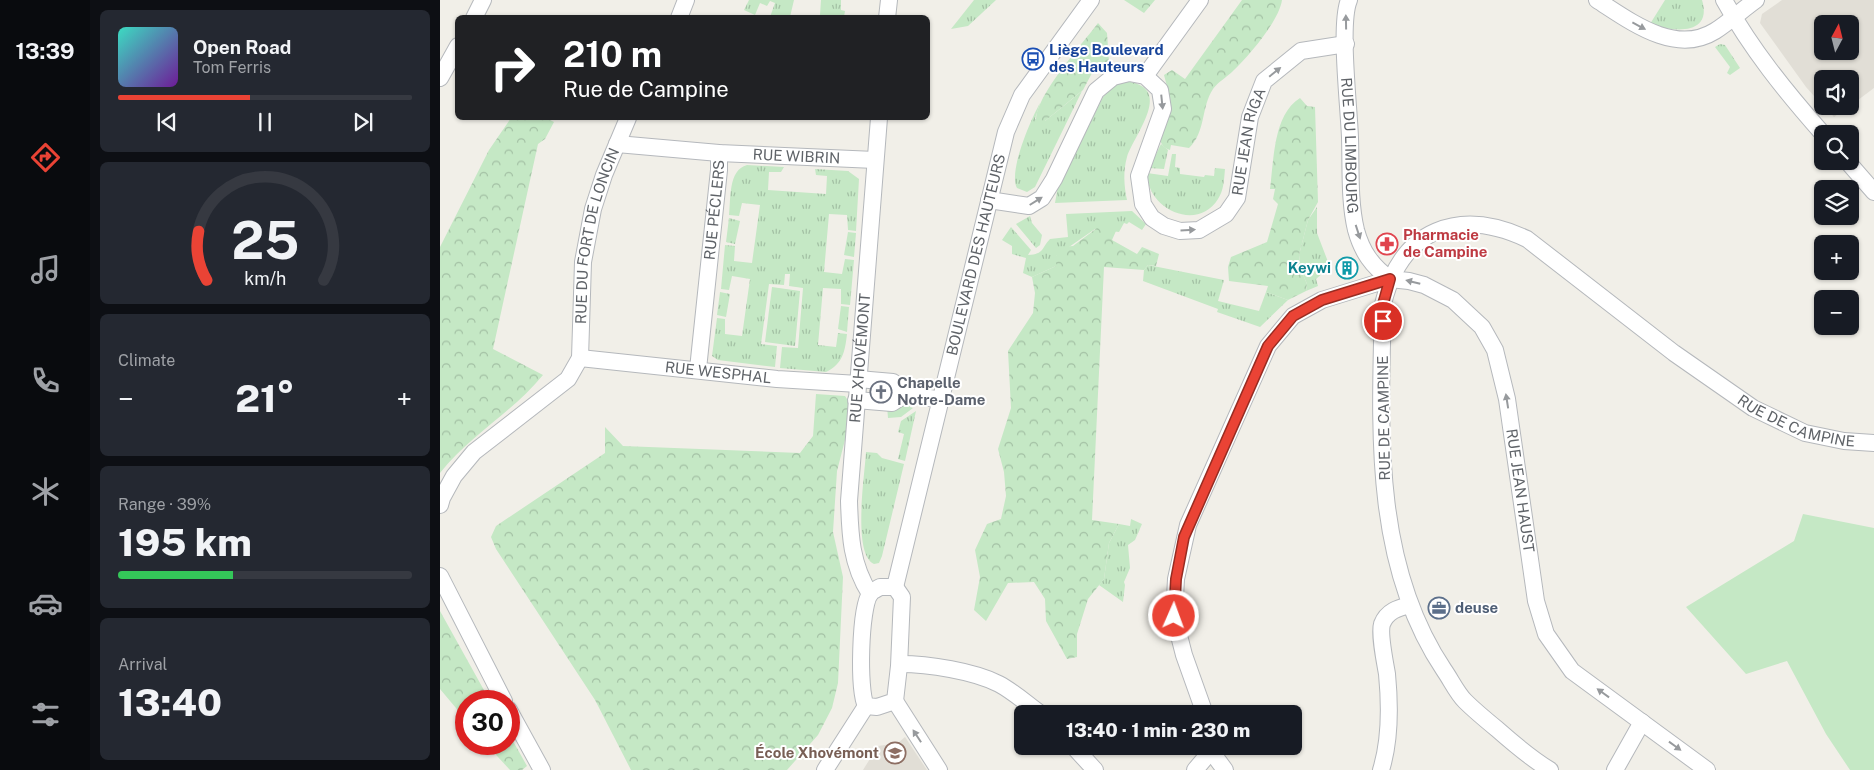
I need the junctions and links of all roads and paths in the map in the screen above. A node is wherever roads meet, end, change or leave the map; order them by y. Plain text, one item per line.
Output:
1 (483, 0) edge
2 (686, 0) edge
3 (889, 0) edge
4 (1091, 0) edge
5 (1200, 0) edge
6 (1350, 0) edge
7 (1597, 0) edge
8 (1724, 0) edge
9 (1756, 0) edge
10 (476, 15) edge
11 (680, 15) edge
12 (887, 15) edge
13 (1733, 16) junction
14 (1346, 44) junction
15 (455, 51) edge
16 (1145, 76) junction
17 (440, 78) edge
18 (627, 120) edge
19 (879, 120) edge
20 (1815, 125) edge
21 (616, 144) junction
22 (719, 153) junction
23 (875, 160) junction
24 (1855, 170) edge
25 (1874, 192) edge
26 (989, 200) junction
27 (1390, 279) junction
28 (580, 358) junction
29 (698, 369) junction
30 (857, 388) junction
31 (912, 395) dead end
32 (941, 400) junction
33 (1874, 443) edge
34 (440, 505) edge
35 (440, 576) edge
36 (895, 587) junction
37 (870, 594) junction
38 (1410, 605) junction
39 (900, 664) junction
40 (498, 690) edge
41 (895, 701) junction
42 (1028, 705) edge
43 (1202, 705) edge
44 (866, 706) junction
45 (1642, 722) junction
46 (520, 730) edge
47 (1081, 755) edge
48 (1206, 755) edge
49 (1214, 755) edge
50 (1530, 764) edge
51 (542, 770) edge
52 (825, 770) edge
53 (940, 770) edge
54 (1095, 770) edge
55 (1195, 770) edge
56 (1225, 770) edge
57 (1381, 770) edge
58 (1550, 770) edge
59 (1615, 770) edge
60 (1707, 770) edge

1 - 10 street
2 - 11 street
3 - 12 street
4 - 26 street, BOULEVARD DES HAUTEURS
5 - 16 street
14 -> 6 street, RUE DU LIMBOURG
7 -> 13 street
8 - 13 street
9 - 13 street
13 - 20 street
16 -> 14 street, RUE JEAN RIGA
14 -> 27 street, RUE DU LIMBOURG
15 - 17 street
26 -> 16 street
18 - 21 street, RUE DU FORT DE LONCIN
19 - 23 street, RUE XHOVÉMONT
21 - 22 street, RUE PÉCLERS
21 - 28 street, RUE DU FORT DE LONCIN
22 - 23 street, RUE WIBRIN
22 - 29 street, RUE PÉCLERS
23 - 30 street, RUE XHOVÉMONT
24 - 25 street
26 - 32 street, BOULEVARD DES HAUTEURS
27 - 33 street, RUE DE CAMPINE
27 - 38 street, RUE DE CAMPINE
27 - 43 street
45 -> 27 street, RUE JEAN HAUST
28 - 29 street, RUE WESPHAL
28 - 34 street
29 - 30 street, RUE WESPHAL
30 - 37 street, RUE XHOVÉMONT
31 - 32 street
32 - 36 street, BOULEVARD DES HAUTEURS
35 - 40 street
36 - 37 street
36 - 39 street
37 - 44 street
38 - 50 street, RUE DE CAMPINE
38 - 57 street
39 - 41 street
39 - 42 street
41 - 44 street
53 -> 41 street
44 - 52 street
45 - 59 street
45 -> 60 street, RUE JEAN HAUST
46 - 51 street
47 - 54 street
48 - 55 street
49 - 56 street
50 - 58 street, RUE DE CAMPINE

